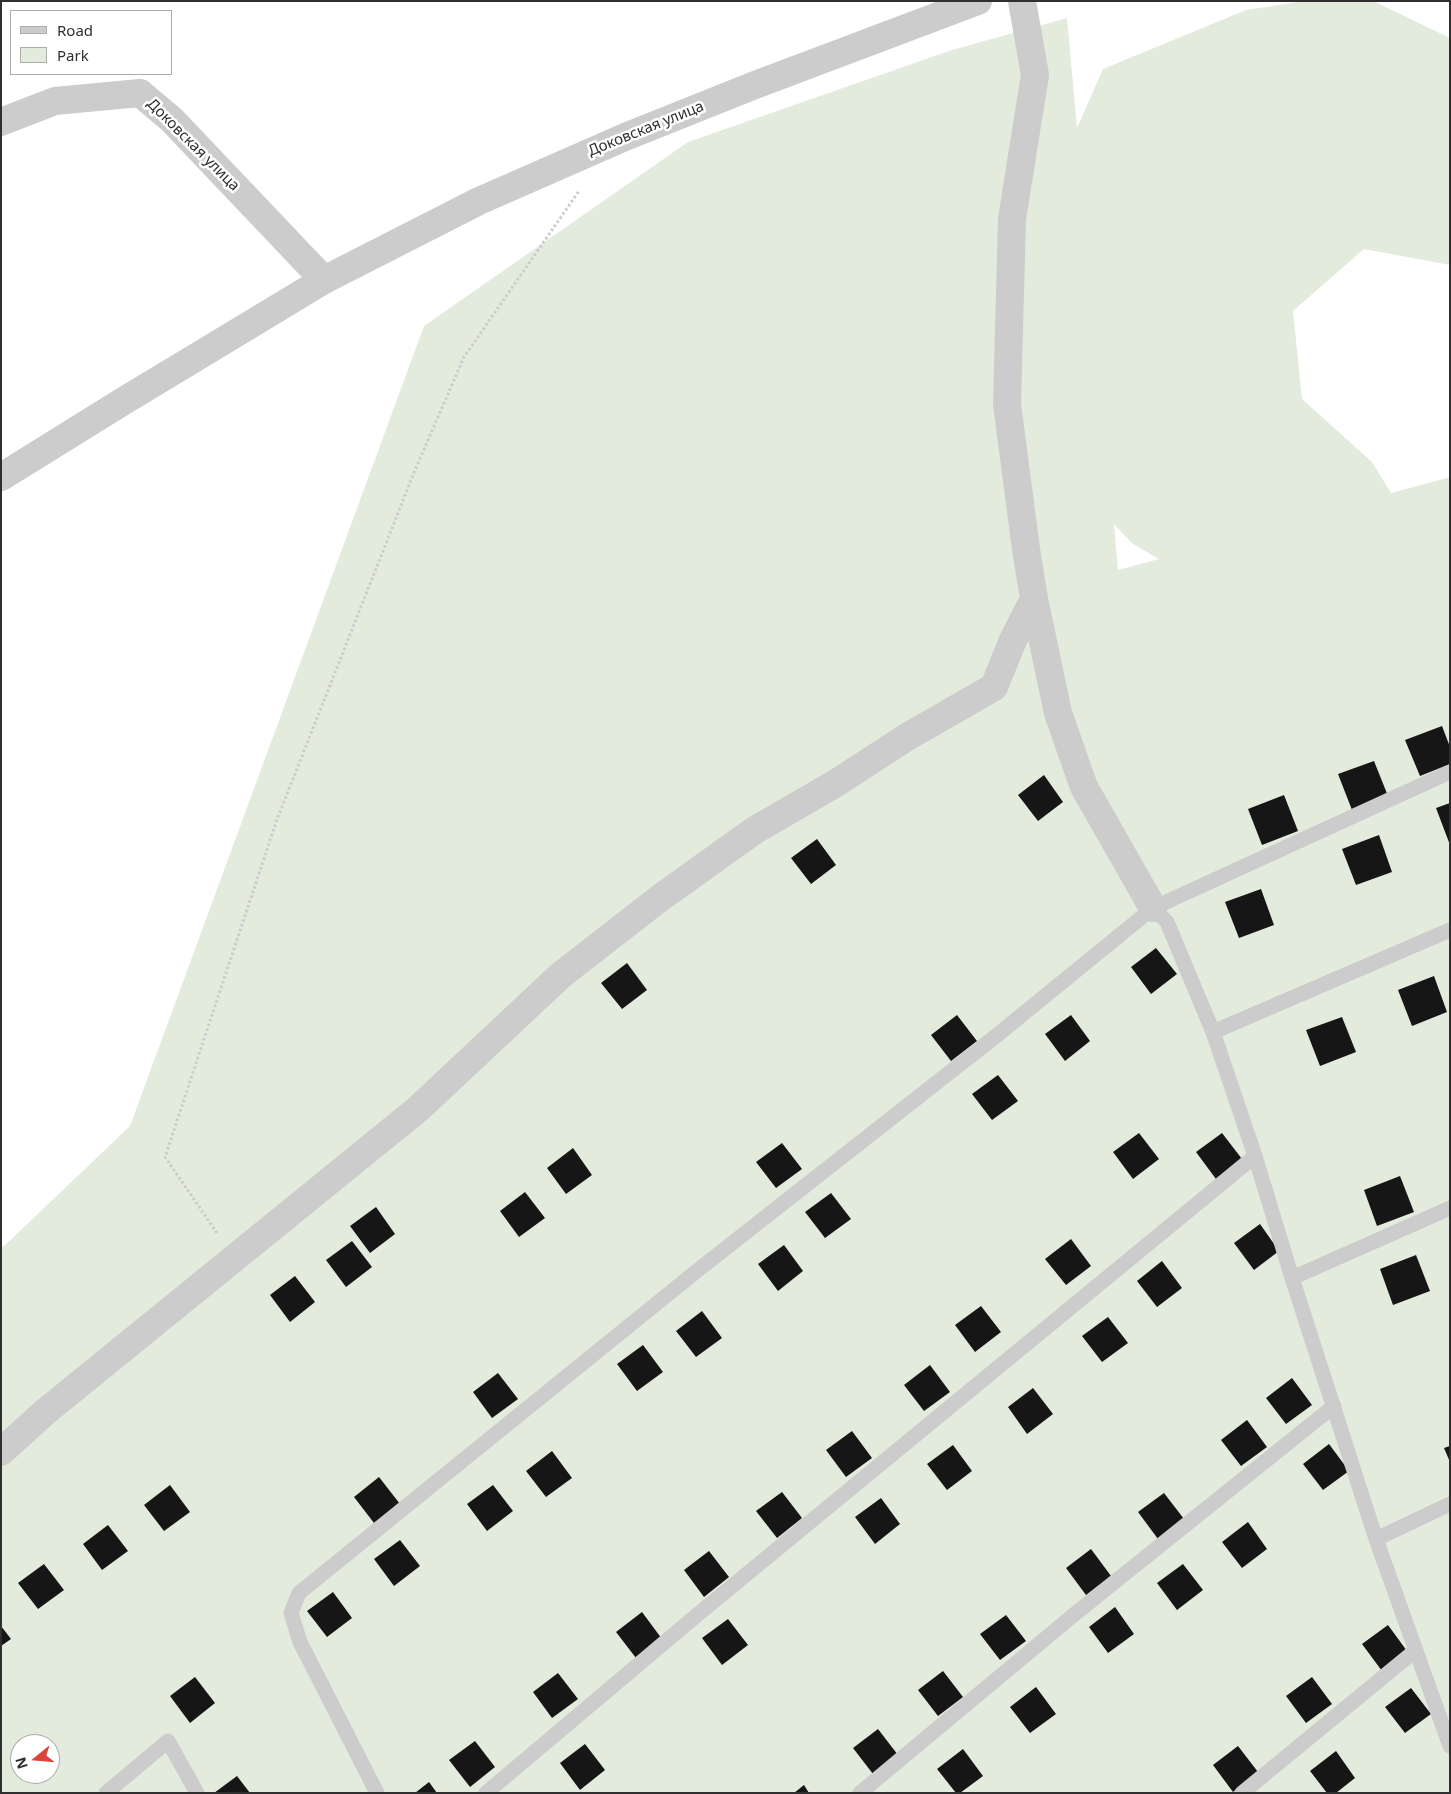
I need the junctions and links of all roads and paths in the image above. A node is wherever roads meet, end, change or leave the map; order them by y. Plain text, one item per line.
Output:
1 (978, 1) edge
2 (1022, 1) edge
3 (1, 122) edge
4 (581, 189) dead end
5 (324, 280) junction
6 (1, 477) edge
7 (1034, 599) junction
8 (1450, 772) edge
9 (1153, 908) junction
10 (1450, 930) edge
11 (1213, 1032) junction
12 (1255, 1156) junction
13 (1450, 1208) edge
14 (234, 1258) junction
15 (1292, 1278) junction
16 (1334, 1406) junction
17 (1, 1452) edge
18 (1450, 1504) edge
19 (1376, 1539) junction
20 (1416, 1650) junction
21 (1450, 1746) edge
22 (106, 1793) edge
23 (197, 1793) edge
24 (378, 1793) edge
25 (486, 1793) edge
26 (860, 1793) edge
27 (1242, 1793) edge

1 - 5 street, Доковская улица
2 - 7 street
3 - 5 street, Доковская улица
4 - 14 path
5 - 6 street, Доковская улица
7 - 9 street
7 - 14 street
8 - 9 lane
9 - 11 lane
9 - 24 lane
10 - 11 lane
11 - 12 lane
12 - 15 lane
12 - 25 lane
13 - 15 lane
14 - 17 street
15 - 16 lane
16 - 19 lane
16 - 26 lane
18 - 19 lane
19 - 20 lane
20 - 21 lane
20 - 27 lane
22 - 23 lane

